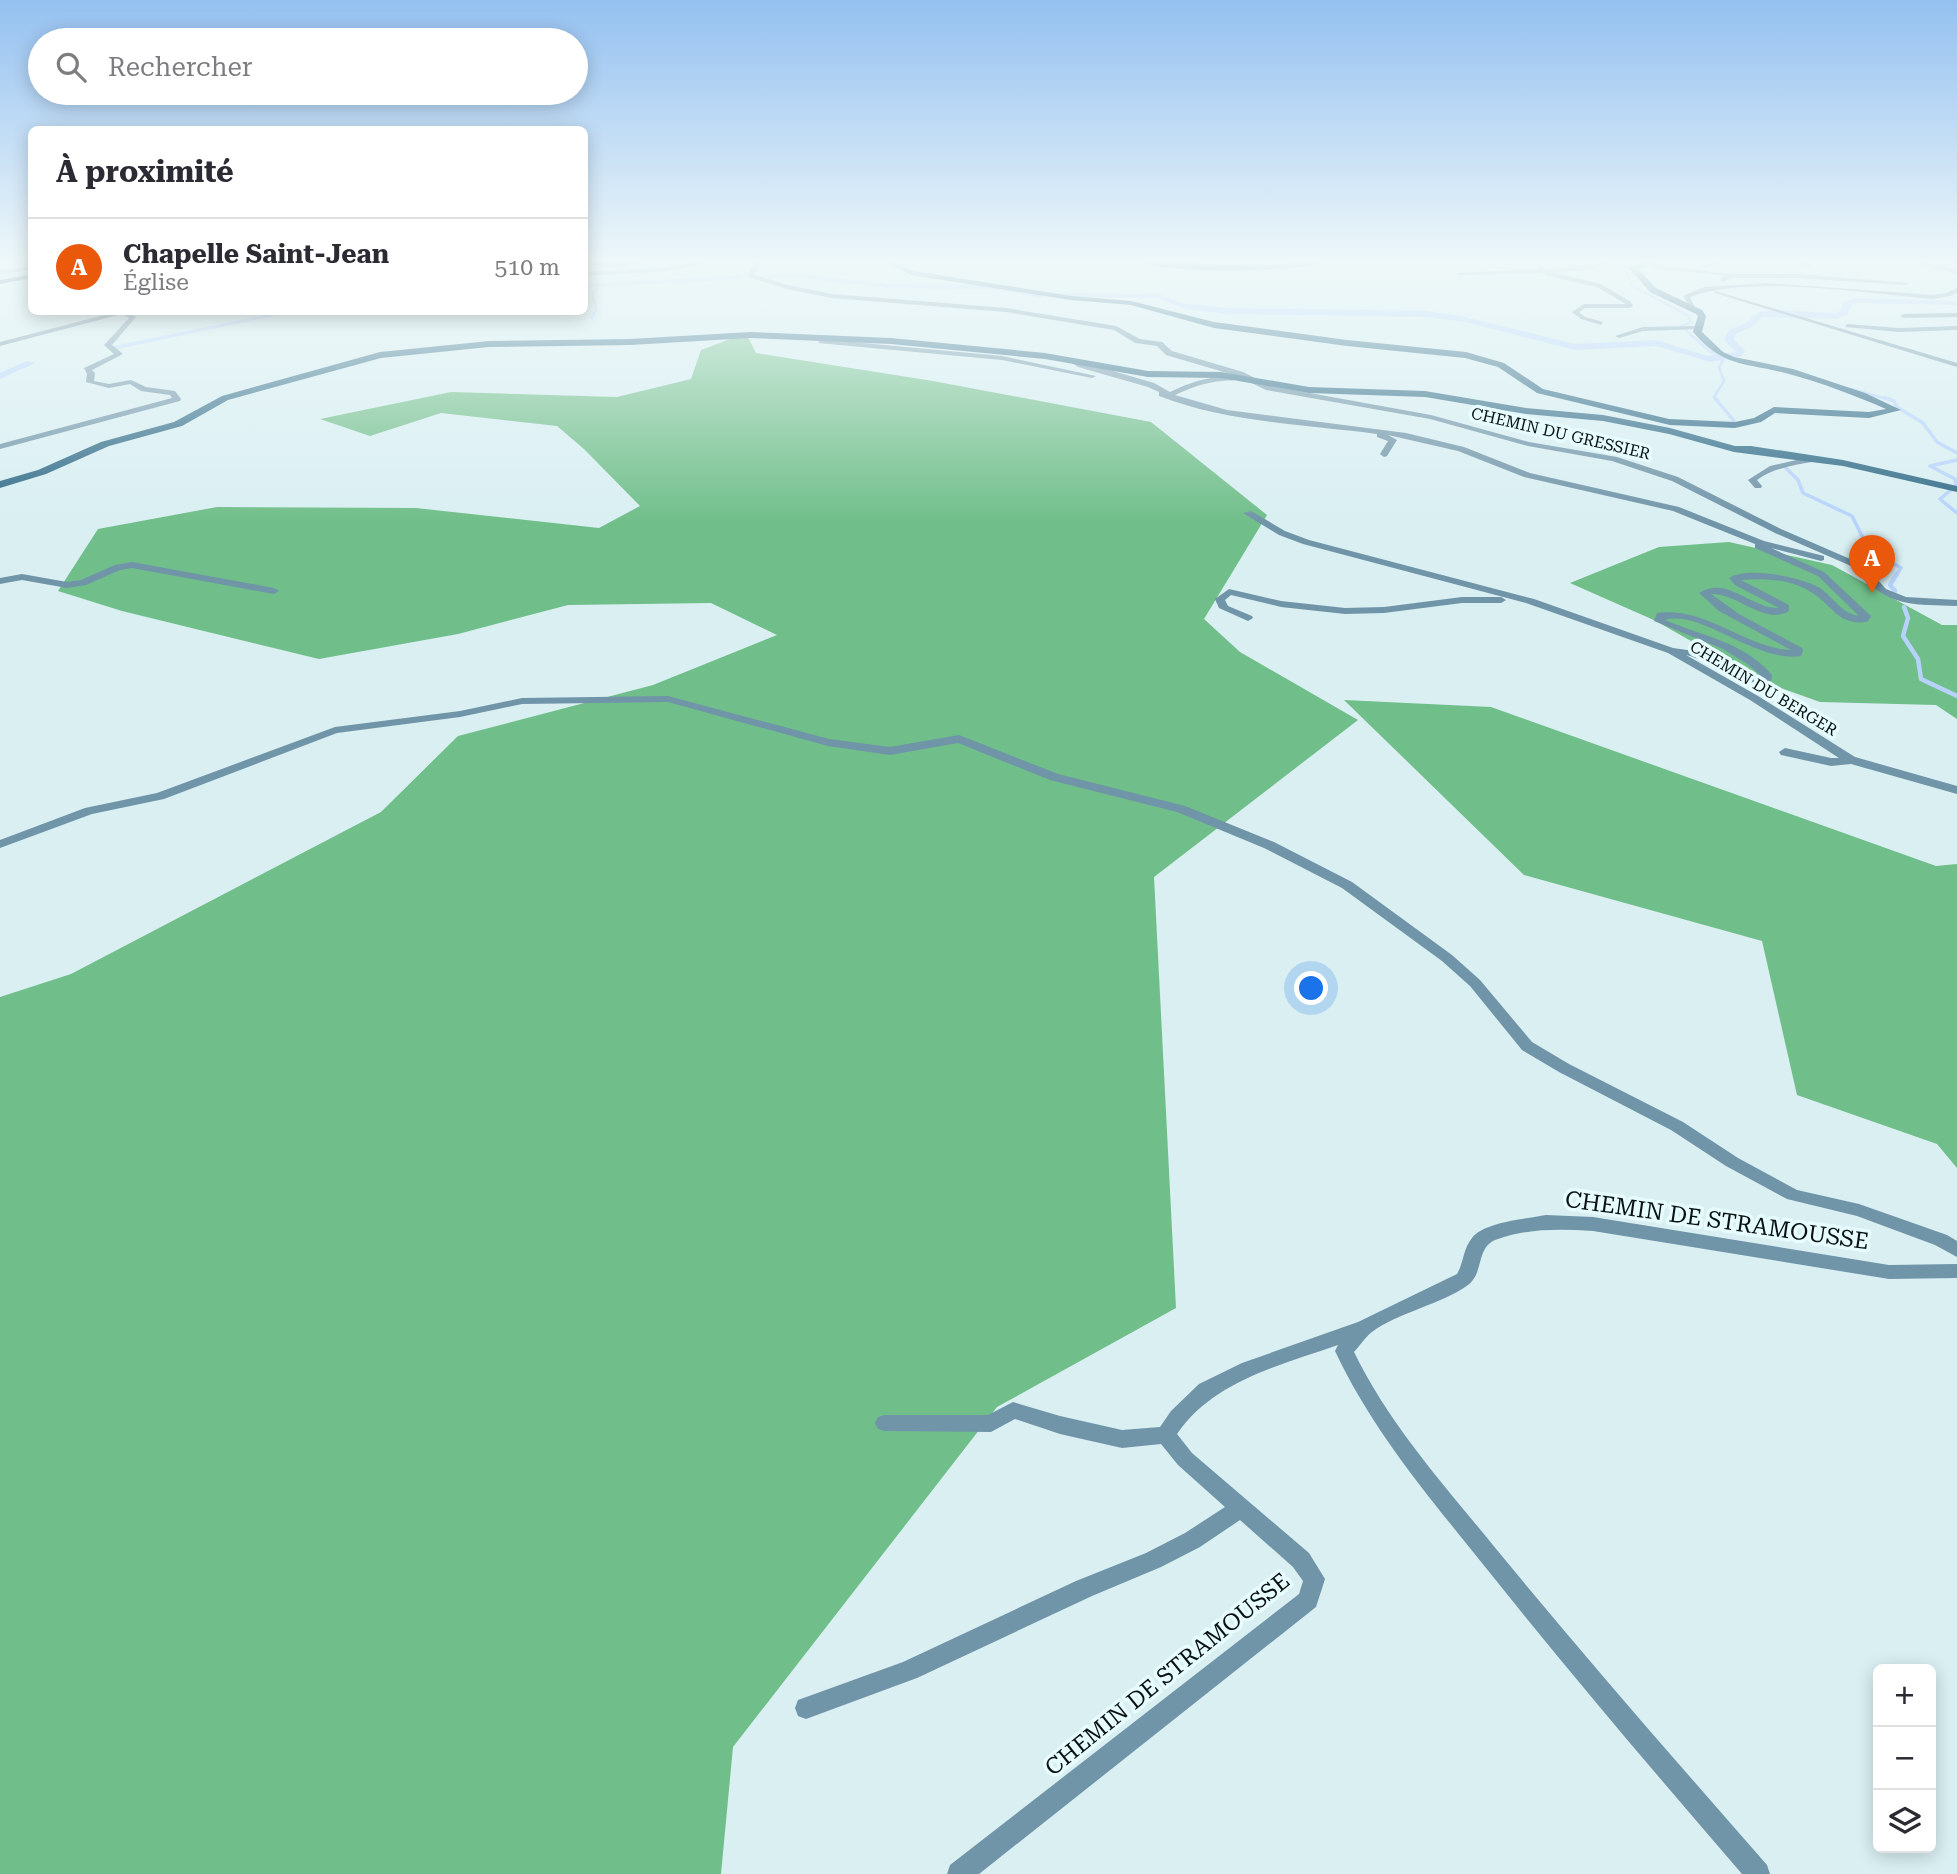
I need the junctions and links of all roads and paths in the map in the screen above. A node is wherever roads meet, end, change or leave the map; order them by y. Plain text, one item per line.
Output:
1 (111, 347) edge
2 (461, 347) edge
3 (899, 347) edge
4 (954, 347) edge
5 (1163, 347) edge
6 (1391, 347) edge
7 (1713, 347) edge
8 (1899, 347) edge
9 (1076, 360) junction
10 (1957, 365) edge
11 (1250, 380) junction
12 (1167, 396) junction
13 (1670, 422) junction
14 (1334, 426) junction
15 (0, 447) edge
16 (1760, 451) junction
17 (1384, 454) dead end
18 (1814, 459) junction
19 (0, 485) edge
20 (1758, 486) dead end
21 (1957, 489) edge
22 (1248, 513) dead end
23 (1761, 543) junction
24 (1873, 580) junction
25 (0, 581) edge
26 (274, 591) dead end
27 (1530, 601) junction
28 (1957, 603) edge
29 (1248, 618) dead end
30 (1672, 651) junction
31 (1785, 752) dead end
32 (1851, 760) junction
33 (1957, 790) edge
34 (0, 835) edge
35 (22, 836) junction
36 (0, 844) edge
37 (1957, 1250) edge
38 (1957, 1271) edge
39 (1365, 1327) junction
40 (885, 1423) dead end
41 (1166, 1435) junction
42 (1242, 1507) junction
43 (806, 1708) dead end
44 (959, 1874) edge
45 (1758, 1874) edge

1 - 15 street
2 - 19 main road
3 - 12 street
4 - 9 main road
5 - 11 street, CHEMIN DU GRESSIER
6 - 13 main road
7 - 13 main road
8 - 10 street
9 - 11 main road
9 - 12 street
11 - 12 street
11 - 16 main road
11 - 24 street, CHEMIN DU GRESSIER
12 - 14 street
13 - 16 main road
14 - 17 street
14 - 23 street
16 - 18 main road
18 - 20 street
18 - 21 main road
22 - 27 street
23 - 24 street
23 - 30 street, CHEMIN DU BERGER
24 - 28 street
25 - 26 street
27 - 29 street
27 - 30 street
30 - 32 street, CHEMIN DU BERGER
31 - 32 street
32 - 33 street, CHEMIN DU BERGER
34 - 35 street
35 - 36 street
35 - 37 street
38 - 39 street, CHEMIN DE STRAMOUSSE
39 - 41 street, CHEMIN DE STRAMOUSSE
39 - 45 street
40 - 41 street
41 - 42 street, CHEMIN DE STRAMOUSSE
42 - 43 street
42 - 44 street, CHEMIN DE STRAMOUSSE

